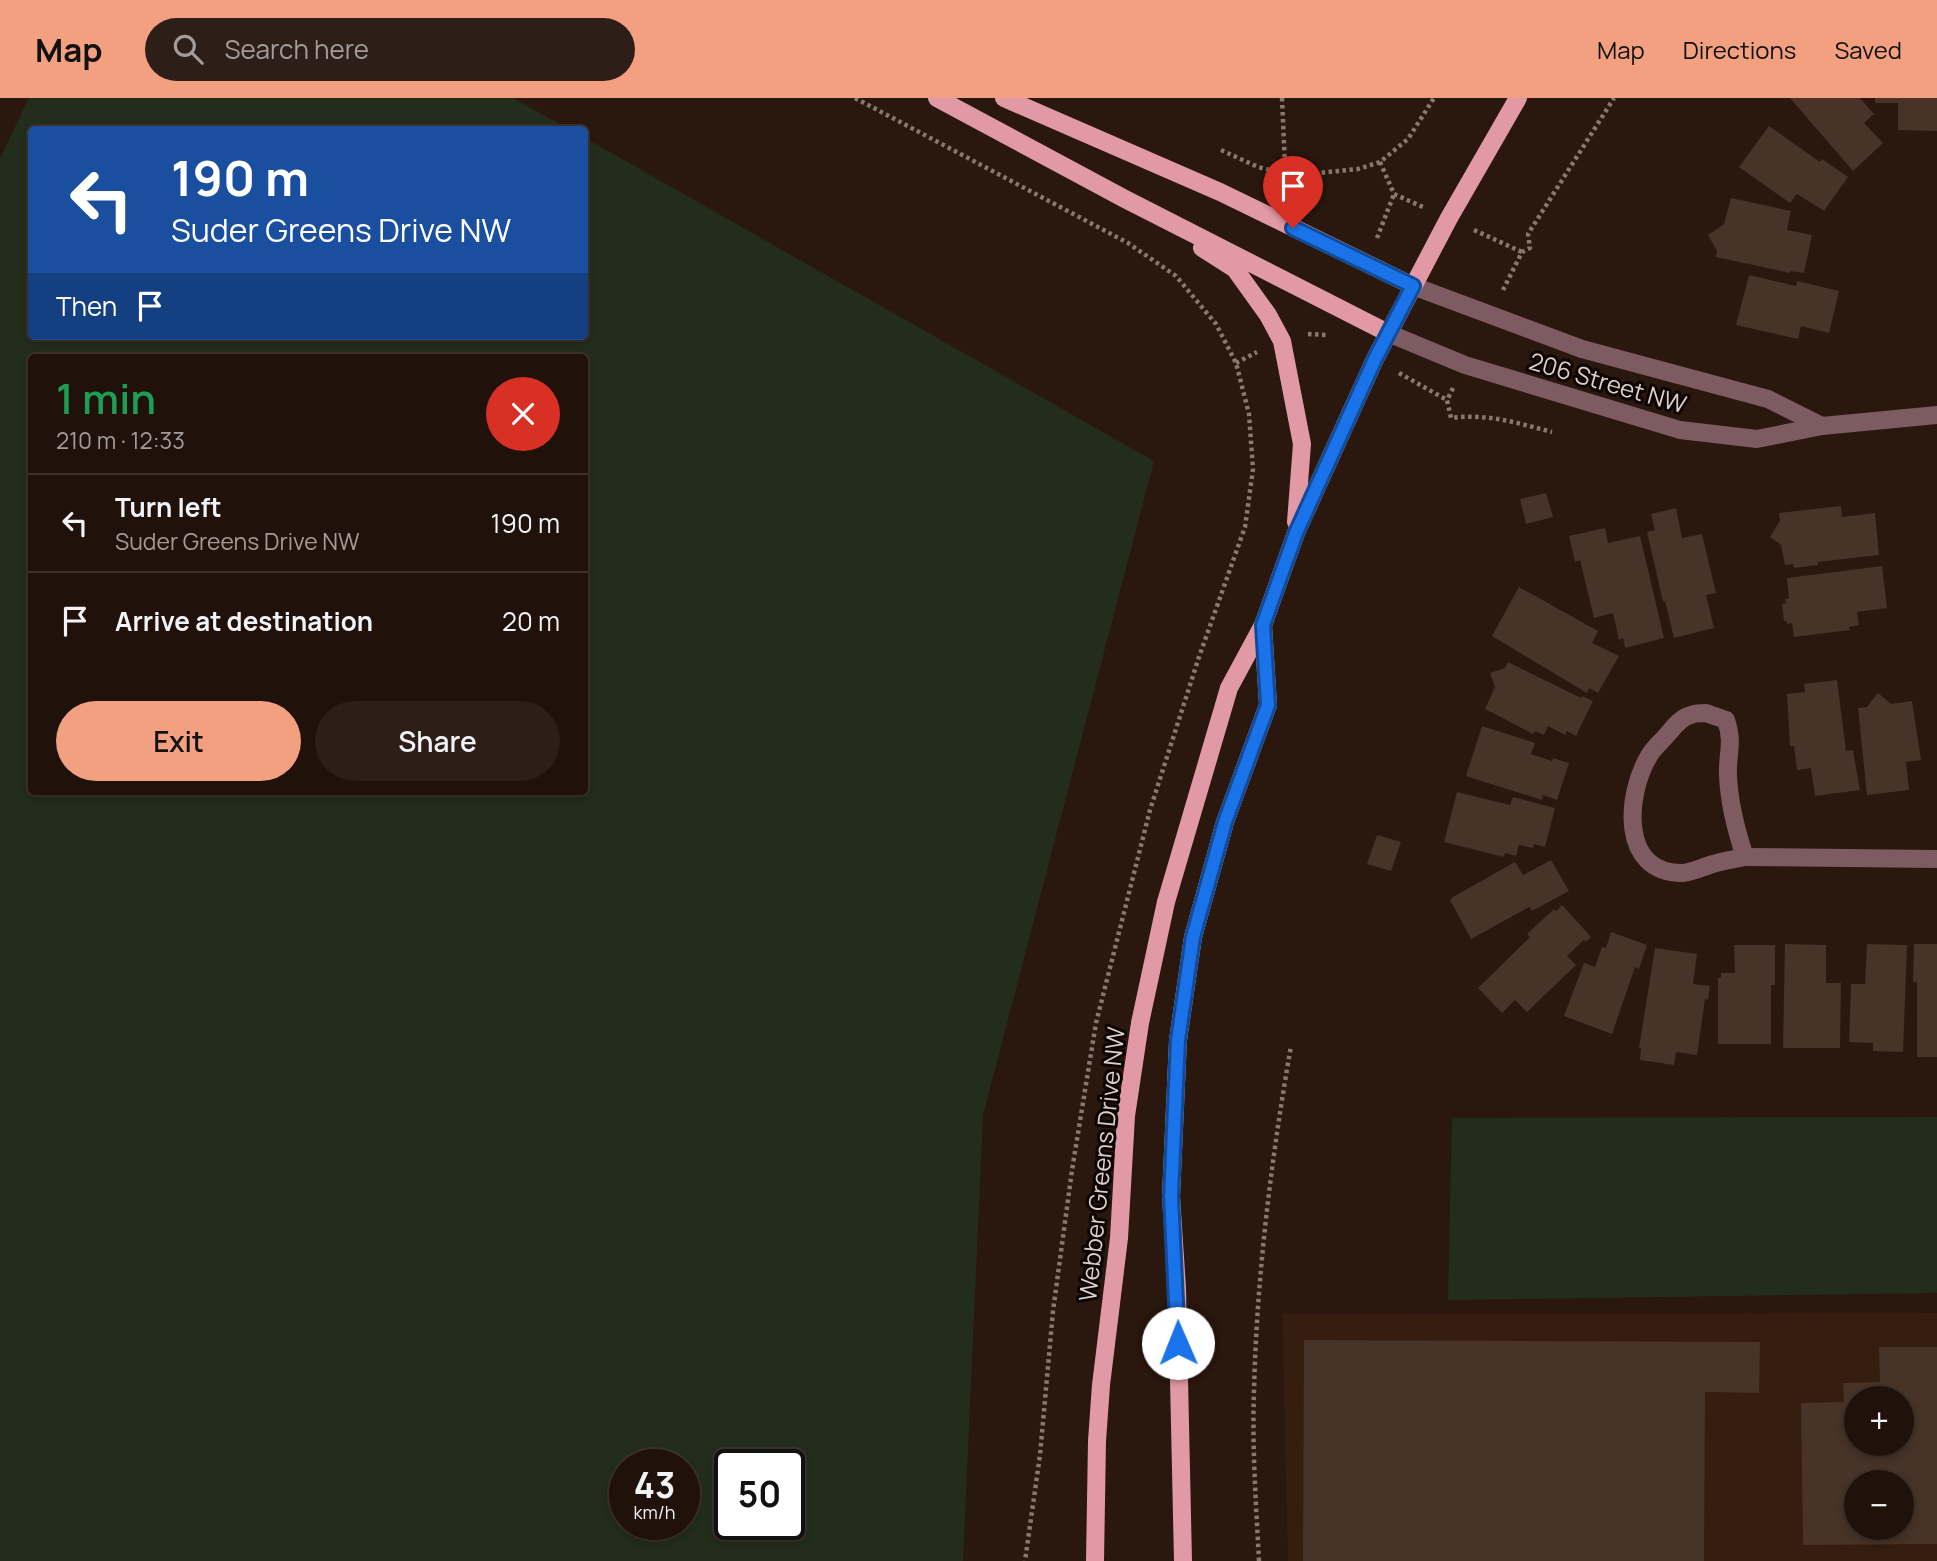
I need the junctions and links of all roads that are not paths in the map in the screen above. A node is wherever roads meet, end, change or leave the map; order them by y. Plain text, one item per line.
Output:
1 (937, 98) edge
2 (1004, 98) edge
3 (1518, 98) edge
4 (1125, 199) junction
5 (1413, 286) junction
6 (1388, 333) junction
7 (1937, 415) edge
8 (1822, 426) junction
9 (1296, 533) junction
10 (1263, 625) junction
11 (1745, 858) junction
12 (1937, 859) edge
13 (1095, 1561) edge
14 (1183, 1561) edge

1 - 4 main road
2 - 5 main road
3 - 5 main road, Webber Greens Drive NW
4 - 6 main road
4 - 9 main road
5 - 6 main road, Webber Greens Drive NW
5 - 8 street, 206 Street NW
6 - 8 street, 206 Street NW
6 - 9 main road, Webber Greens Drive NW
7 - 8 street, 206 Street NW
9 - 10 main road, Webber Greens Drive NW
10 - 13 main road, Webber Greens Drive NW
10 - 14 main road, Webber Greens Drive NW
11 - 11 street
11 - 12 street

